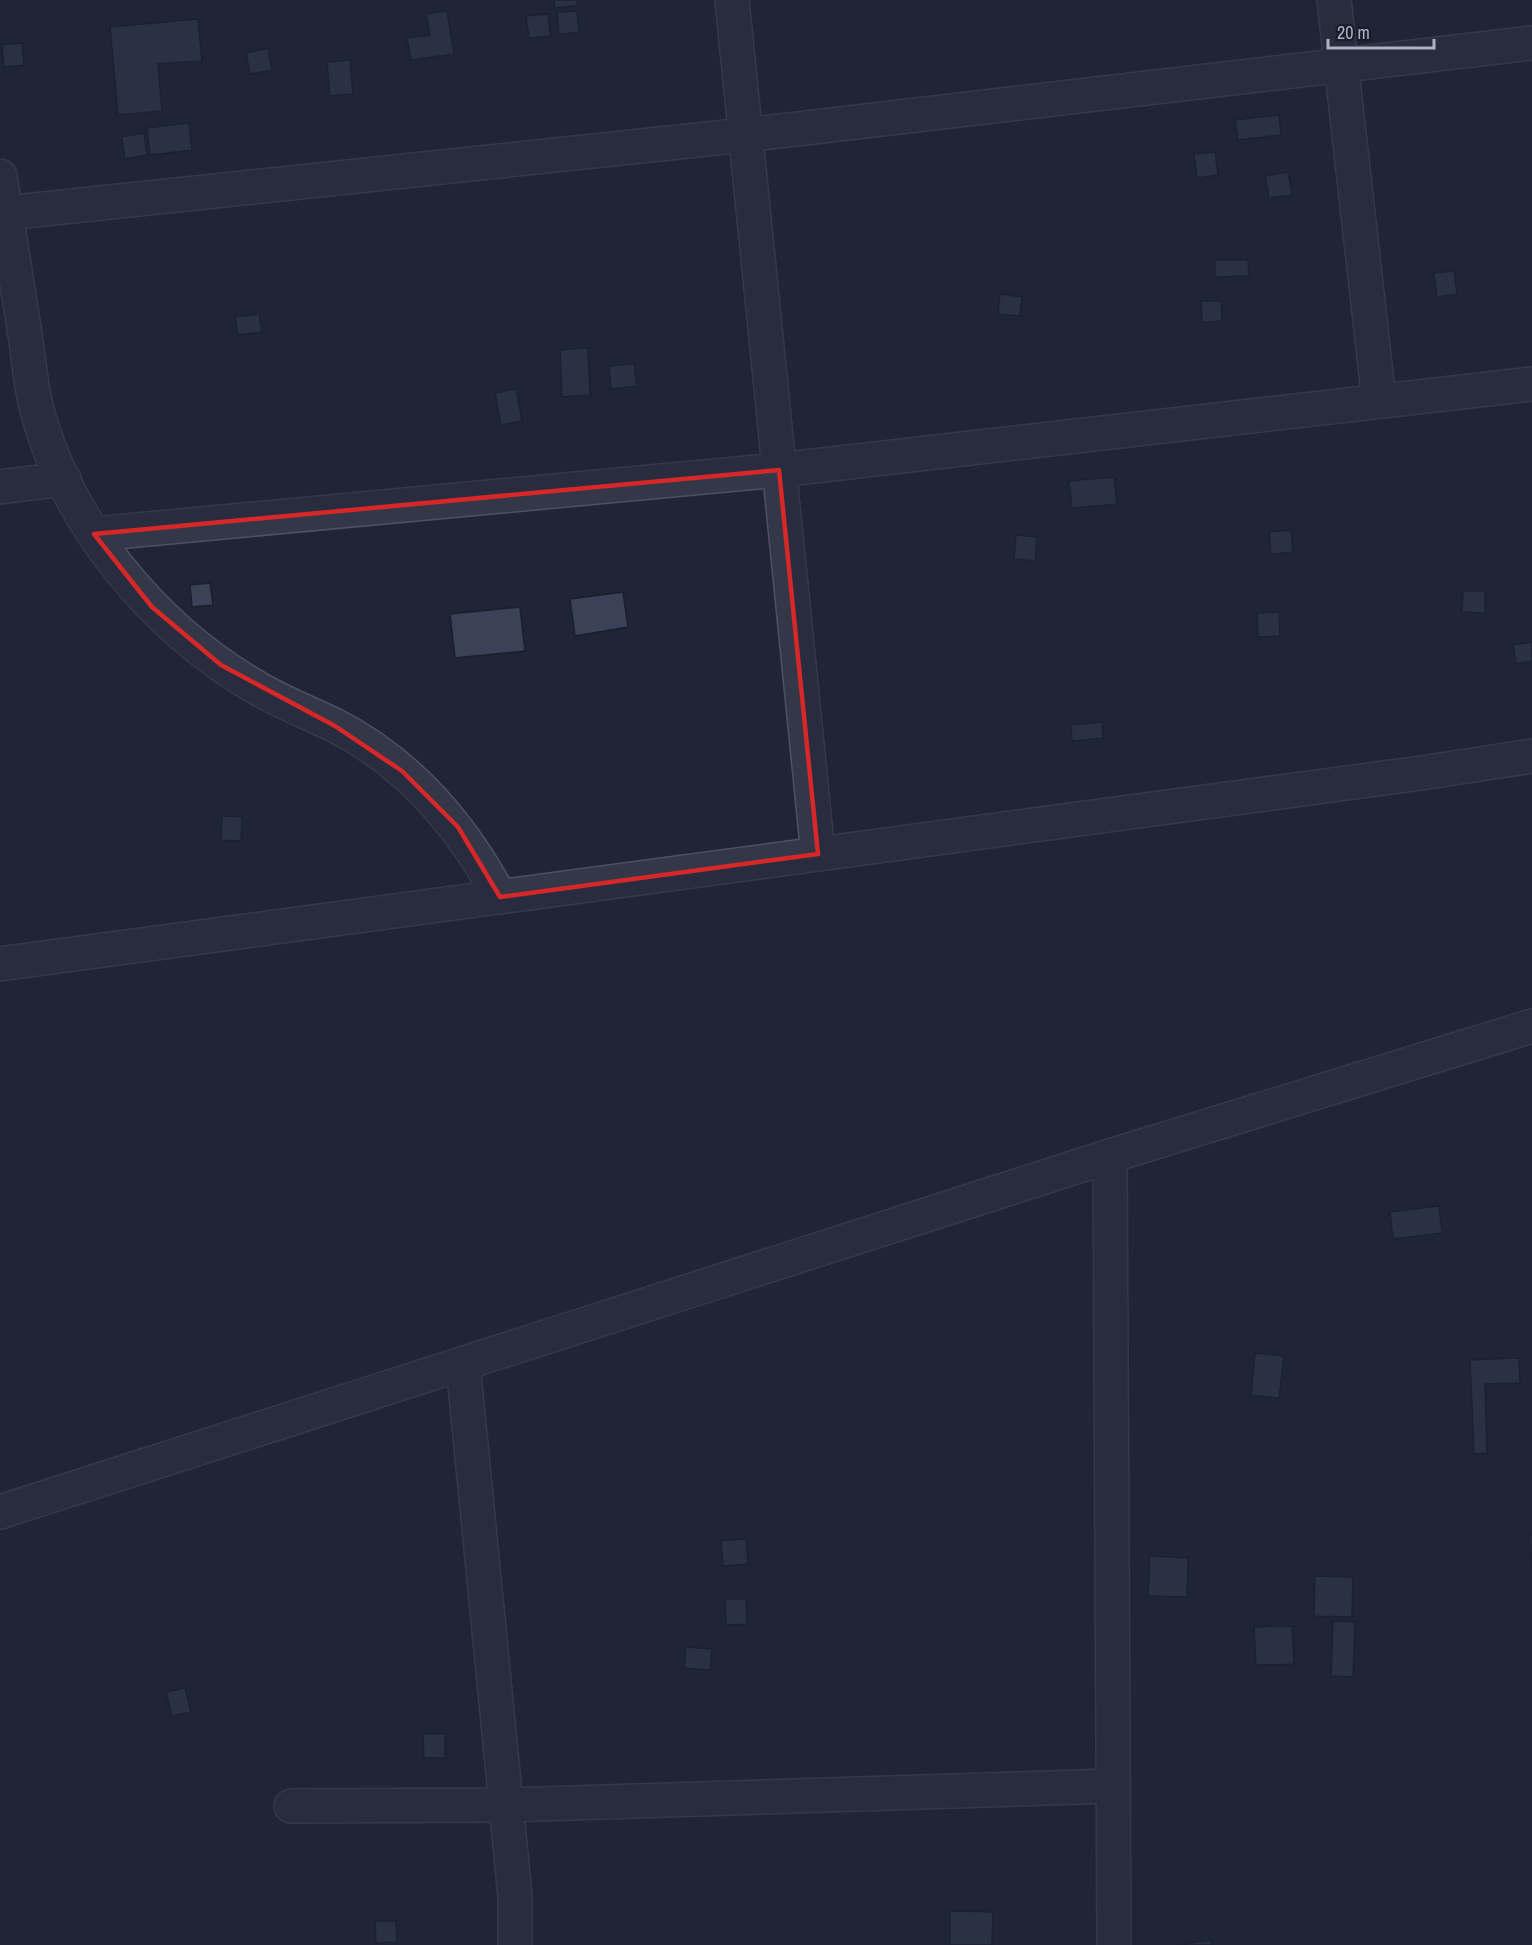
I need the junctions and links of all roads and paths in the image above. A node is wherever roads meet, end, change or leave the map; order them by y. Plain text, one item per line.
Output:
1 (732, 0) edge
2 (1334, 0) edge
3 (1532, 43) edge
4 (1342, 66) junction
5 (745, 135) junction
6 (0, 176) edge
7 (6, 213) junction
8 (1532, 384) edge
9 (1379, 401) junction
10 (779, 470) junction
11 (64, 479) junction
12 (0, 487) edge
13 (94, 534) junction
14 (1532, 756) edge
15 (818, 854) junction
16 (500, 897) junction
17 (0, 964) edge
18 (1532, 1026) edge
19 (1110, 1156) junction
20 (463, 1364) junction
21 (0, 1512) edge
22 (1113, 1786) junction
23 (506, 1805) junction
24 (291, 1806) dead end
25 (515, 1945) edge
26 (1114, 1945) edge

1 - 5 street
2 - 4 street
3 - 4 street
4 - 5 street
4 - 9 street
5 - 7 street
5 - 10 street
6 - 7 street
7 - 11 street
8 - 9 street
9 - 10 street
10 - 13 street
10 - 15 street
11 - 12 street
11 - 13 street
13 - 16 street
14 - 15 street
15 - 16 street
16 - 17 street
18 - 19 street
19 - 20 street
19 - 22 street
20 - 21 street
20 - 23 street
22 - 23 street
22 - 26 street
23 - 24 street
23 - 25 street

